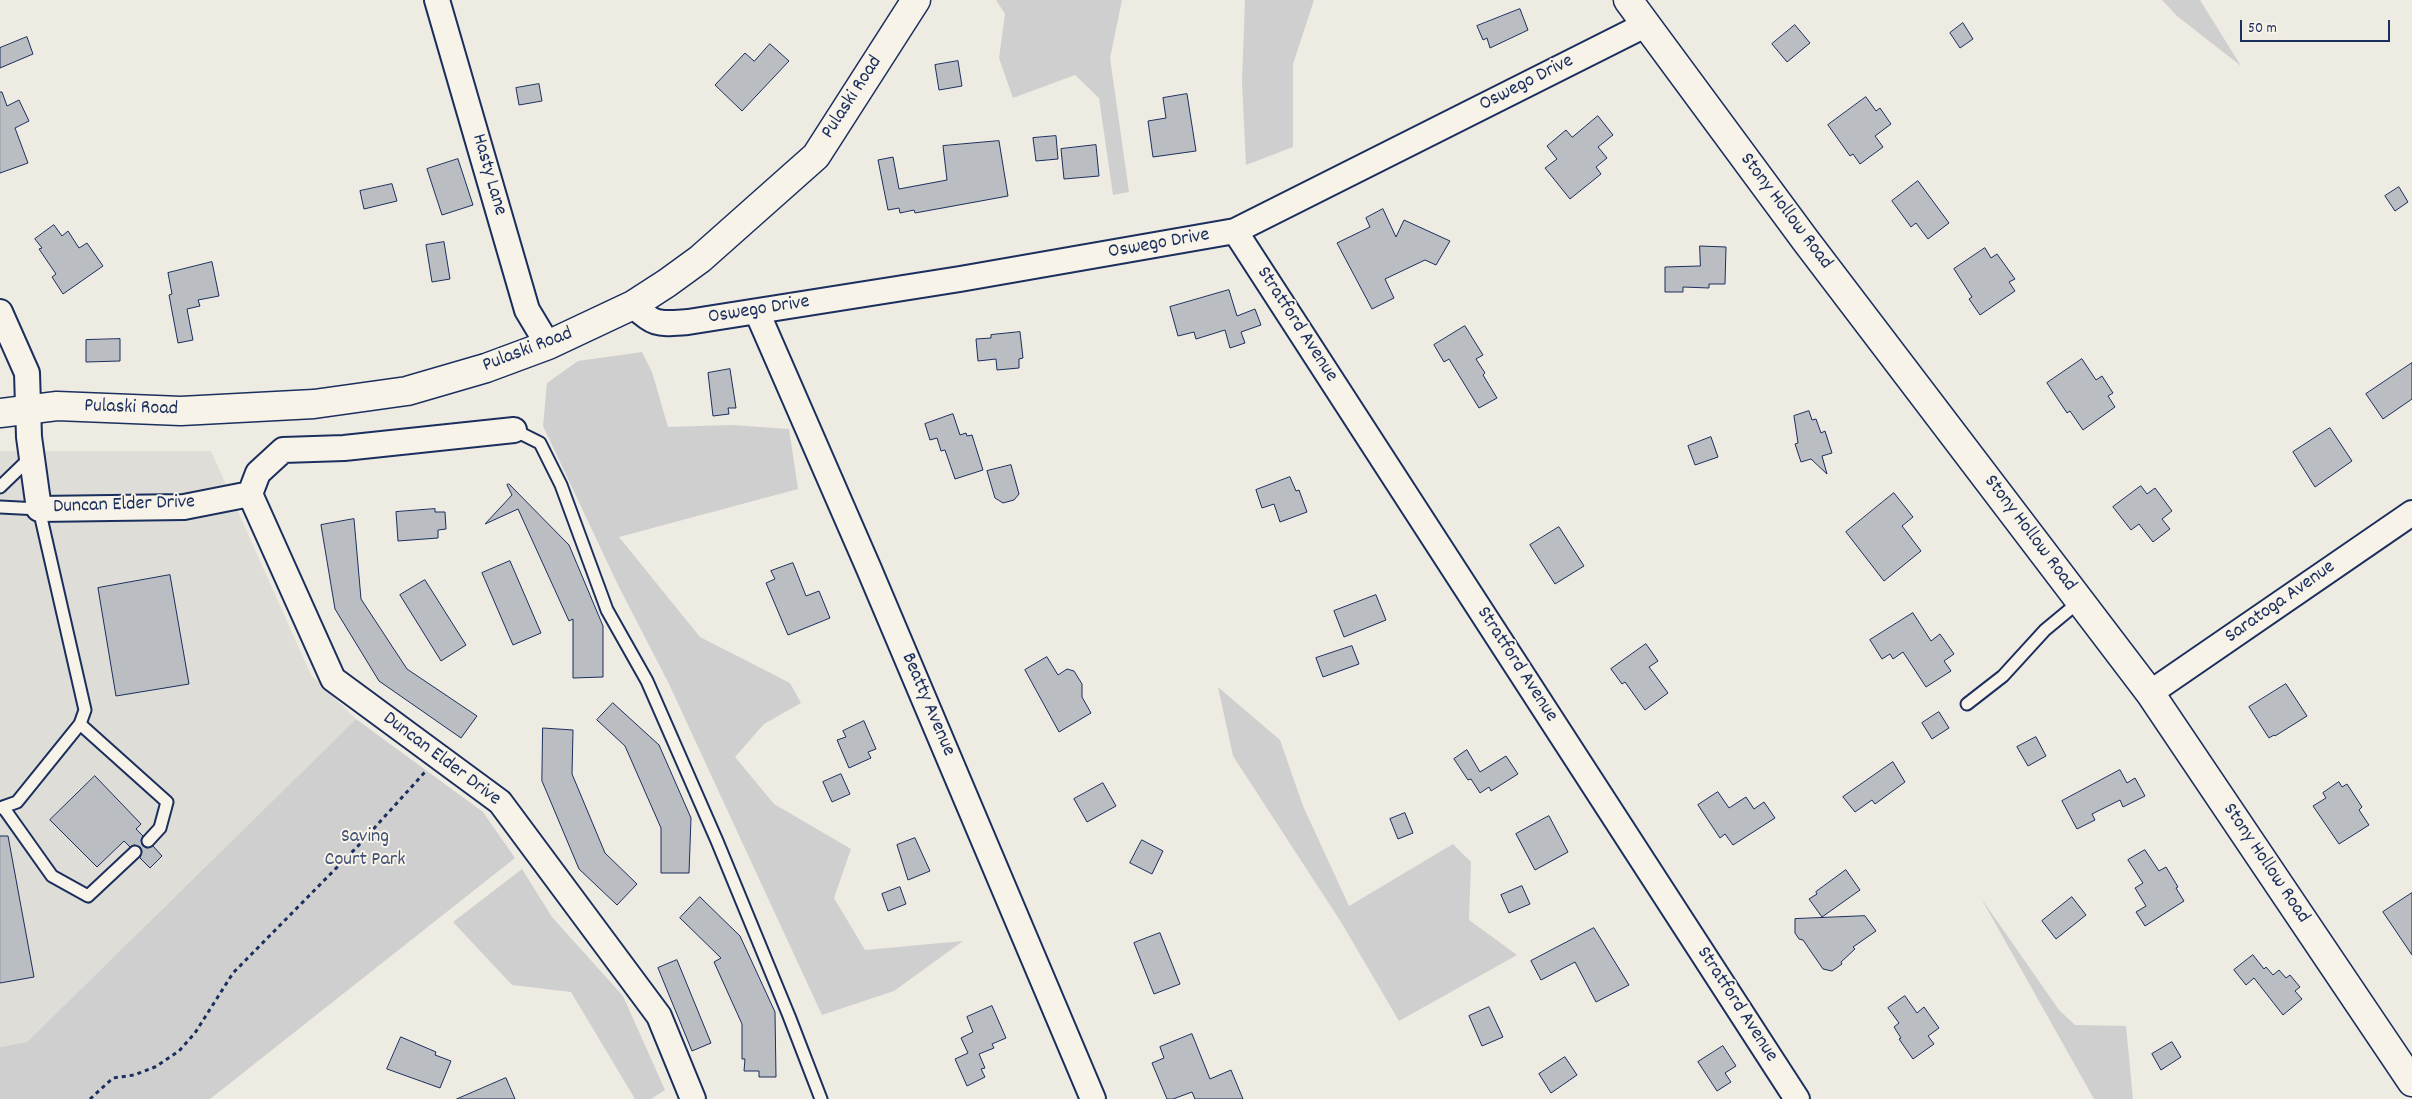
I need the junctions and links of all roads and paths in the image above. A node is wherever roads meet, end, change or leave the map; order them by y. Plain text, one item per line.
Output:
1 (437, 0) edge
2 (916, 0) edge
3 (1628, 0) edge
4 (1647, 24) junction
5 (1235, 232) junction
6 (633, 305) junction
7 (0, 312) edge
8 (757, 312) junction
9 (548, 345) junction
10 (29, 408) junction
11 (0, 413) edge
12 (514, 430) joint
13 (33, 455) junction
14 (0, 488) edge
15 (250, 494) junction
16 (0, 507) edge
17 (39, 509) junction
18 (2412, 512) edge
19 (2080, 601) junction
20 (2150, 693) junction
21 (1967, 704) dead end
22 (80, 724) junction
23 (439, 757) junction
24 (1, 807) edge
25 (148, 841) dead end
26 (135, 852) dead end
27 (2412, 1082) edge
28 (90, 1099) edge
29 (693, 1099) edge
30 (821, 1099) edge
31 (1093, 1099) edge
32 (1797, 1099) edge

1 - 9 street, Hasty Lane
2 - 6 street, Pulaski Road
3 - 4 street, Stony Hollow Road
4 - 5 street, Oswego Drive
4 - 19 street, Stony Hollow Road
5 - 8 street, Oswego Drive
5 - 32 street, Stratford Avenue
6 - 8 street, Oswego Drive
6 - 9 street, Pulaski Road
7 - 10 street, Duncan Elder Drive
8 - 31 street, Beatty Avenue
9 - 10 street, Pulaski Road
10 - 11 street, Pulaski Road
10 - 13 street, Duncan Elder Drive
12 - 15 street
12 - 30 lane
13 - 14 lane
13 - 17 street, Duncan Elder Drive
15 - 17 street, Duncan Elder Drive
15 - 23 street, Duncan Elder Drive
16 - 17 lane
17 - 22 lane
18 - 20 street, Saratoga Avenue
19 - 20 street, Stony Hollow Road
19 - 21 lane
20 - 27 street, Stony Hollow Road
22 - 24 lane
22 - 25 lane
23 - 28 path
23 - 29 street, Duncan Elder Drive
24 - 26 lane

